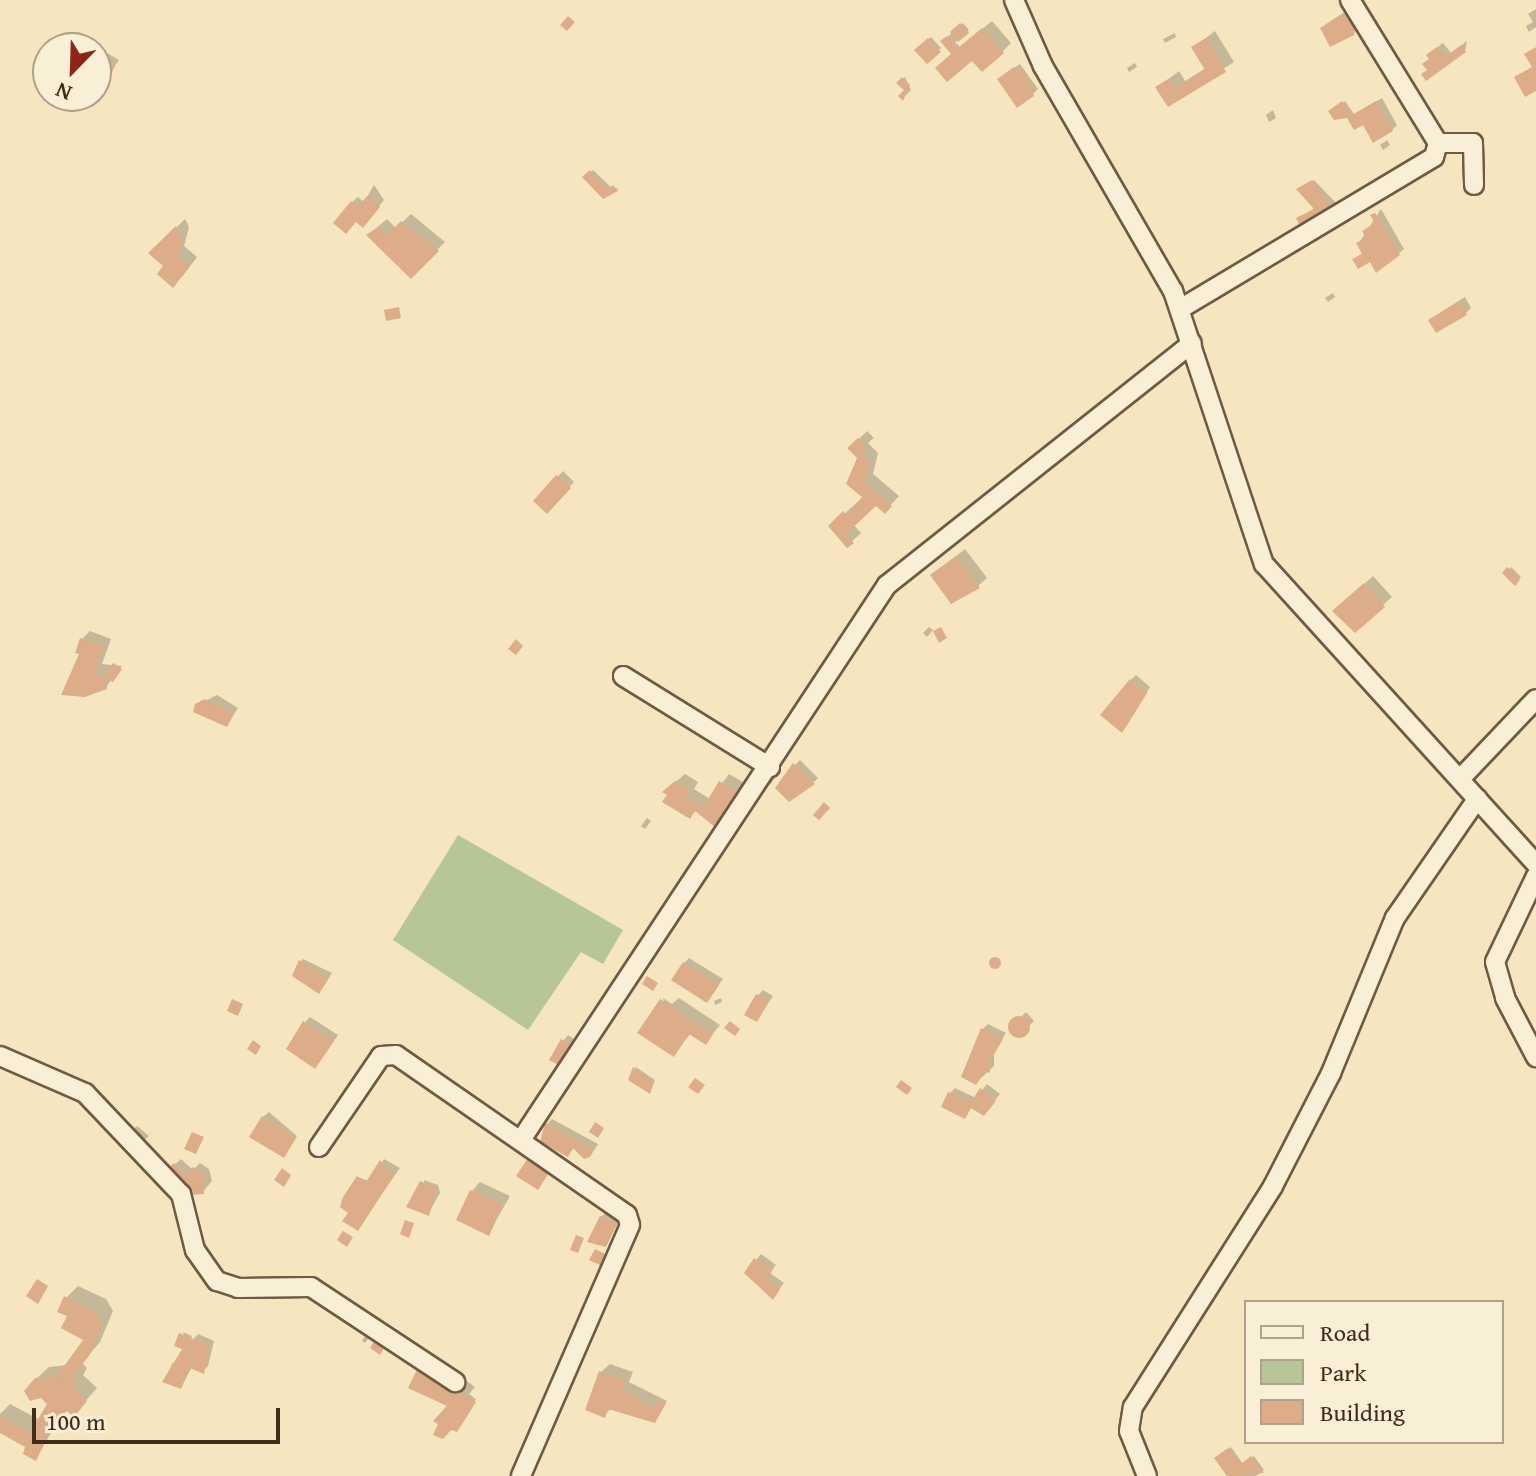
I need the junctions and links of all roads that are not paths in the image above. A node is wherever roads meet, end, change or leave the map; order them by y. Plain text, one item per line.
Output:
1 (1014, 0) edge
2 (1350, 0) edge
3 (1438, 143) junction
4 (1474, 185) dead end
5 (1180, 309) junction
6 (1192, 343) junction
7 (623, 676) dead end
8 (1536, 699) edge
9 (770, 767) junction
10 (1460, 779) junction
11 (1477, 799) junction
12 (1536, 864) edge
13 (1536, 876) edge
14 (0, 1056) edge
15 (1536, 1057) edge
16 (521, 1140) junction
17 (319, 1147) dead end
18 (455, 1382) dead end
19 (521, 1476) edge
20 (1147, 1476) edge

1 - 5 street
2 - 3 street
3 - 4 street
3 - 5 street
5 - 6 street
6 - 9 street
6 - 10 street
7 - 9 street
8 - 10 street
9 - 16 street
10 - 11 street
11 - 12 street
11 - 20 street
13 - 15 street
14 - 18 street
16 - 17 street
16 - 19 street

